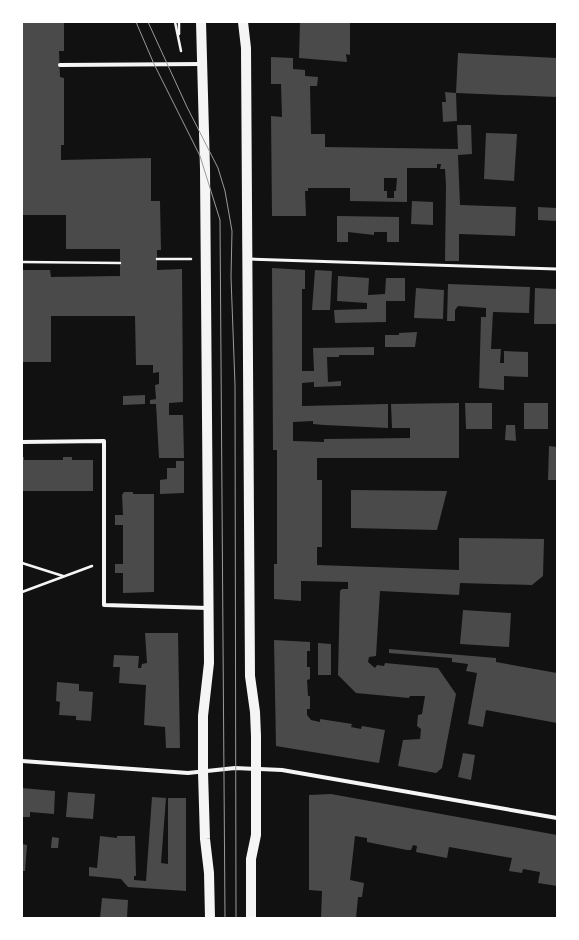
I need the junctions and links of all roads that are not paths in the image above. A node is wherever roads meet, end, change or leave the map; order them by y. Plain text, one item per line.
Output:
1 (201, 22) edge
2 (244, 24) edge
3 (202, 64) junction
4 (60, 65) dead end
5 (248, 259) junction
6 (557, 269) edge
7 (22, 442) edge
8 (208, 608) junction
9 (22, 760) edge
10 (255, 769) junction
11 (203, 772) junction
12 (557, 818) edge
13 (210, 918) edge
14 (251, 918) edge

1 - 3 main road
2 - 5 main road
3 - 4 street
3 - 8 main road
5 - 6 lane
5 - 10 main road
7 - 8 street
8 - 11 main road
9 - 11 street
10 - 11 street
10 - 12 street
10 - 14 main road
11 - 13 main road

